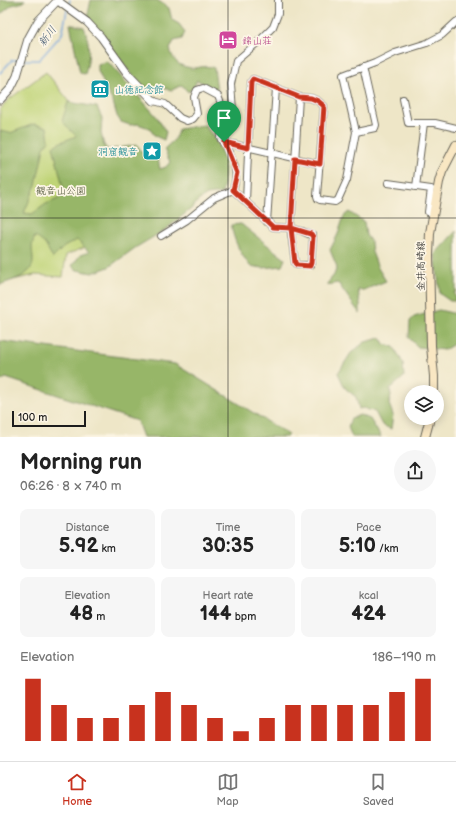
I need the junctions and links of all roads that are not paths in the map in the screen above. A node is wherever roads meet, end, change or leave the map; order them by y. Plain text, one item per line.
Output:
1 (278, 0) edge
2 (58, 1) edge
3 (456, 22) edge
4 (363, 67) junction
5 (276, 88) junction
6 (299, 97) junction
7 (403, 99) dead end
8 (0, 100) edge
9 (154, 101) joint
10 (227, 119) junction
11 (424, 123) junction
12 (456, 128) edge
13 (356, 132) junction
14 (224, 142) junction
15 (456, 145) edge
16 (248, 148) junction
17 (271, 153) junction
18 (295, 159) junction
19 (320, 164) junction
20 (388, 183) dead end
21 (416, 187) junction
22 (233, 190) junction
23 (246, 201) junction
24 (433, 213) junction
25 (268, 222) junction
26 (291, 228) junction
27 (161, 236) dead end
28 (434, 385) edge
29 (428, 425) edge
30 (425, 437) edge

1 - 10 street
2 - 8 street
2 - 9 street
3 - 4 street
4 - 13 street
4 - 13 street
5 - 6 street
5 - 16 street
5 - 17 street
6 - 18 street
6 - 19 street
7 - 11 street
9 - 10 street
10 - 14 street
11 - 12 street
11 - 21 street
13 - 19 street
14 - 16 street
14 - 22 street
15 - 24 main road, 金井高崎線
16 - 17 street
16 - 23 street
17 - 18 street
17 - 25 street
18 - 19 street
18 - 26 street
20 - 21 street
21 - 24 street
22 - 23 street
22 - 27 street
23 - 25 street
24 - 28 main road, 金井高崎線
25 - 26 street
26 - 26 street
29 - 30 main road

